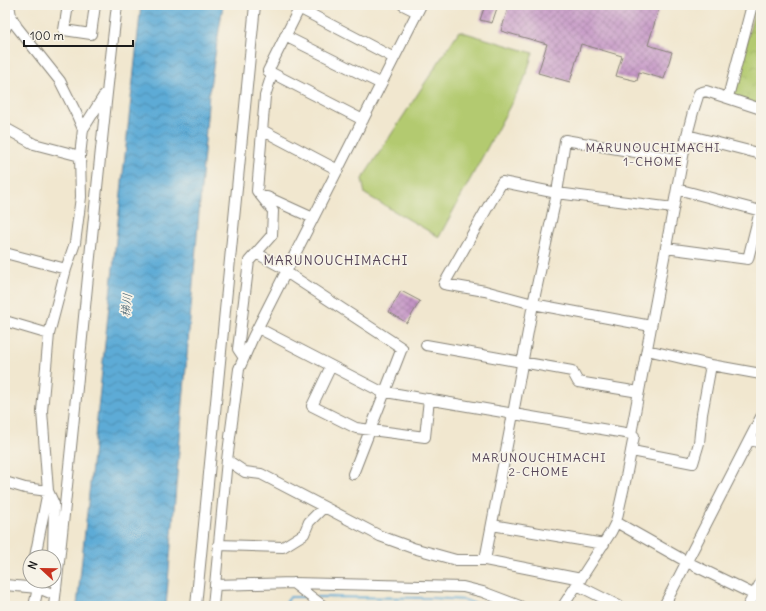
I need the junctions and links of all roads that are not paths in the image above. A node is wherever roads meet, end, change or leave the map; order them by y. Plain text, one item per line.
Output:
1 (68, 5) edge
2 (95, 5) edge
3 (117, 5) edge
4 (255, 5) edge
5 (403, 5) edge
6 (749, 6) edge
7 (300, 7) edge
8 (419, 9) edge
9 (9, 10) edge
10 (5, 29) edge
11 (286, 36) junction
12 (394, 58) junction
13 (272, 74) junction
14 (381, 84) junction
15 (106, 92) junction
16 (728, 97) junction
17 (761, 109) edge
18 (363, 120) junction
19 (5, 128) edge
20 (82, 129) junction
21 (262, 130) junction
22 (687, 135) junction
23 (761, 154) edge
24 (80, 156) junction
25 (682, 160) junction
26 (338, 170) junction
27 (677, 189) junction
28 (557, 193) junction
29 (262, 197) junction
30 (673, 208) junction
31 (760, 211) edge
32 (313, 218) junction
33 (666, 248) junction
34 (5, 252) edge
35 (256, 253) junction
36 (66, 269) junction
37 (287, 271) junction
38 (532, 304) junction
39 (5, 321) edge
40 (651, 326) junction
41 (258, 328) junction
42 (49, 334) junction
43 (426, 345) dead end
44 (647, 350) junction
45 (244, 358) junction
46 (522, 362) junction
47 (711, 365) junction
48 (331, 366) junction
49 (761, 374) edge
50 (385, 392) junction
51 (639, 392) junction
52 (429, 399) junction
53 (513, 414) junction
54 (761, 417) edge
55 (370, 430) junction
56 (631, 434) junction
57 (751, 439) junction
58 (761, 444) edge
59 (632, 451) junction
60 (227, 460) junction
61 (353, 474) dead end
62 (5, 482) edge
63 (48, 491) junction
64 (324, 507) junction
65 (616, 522) junction
66 (492, 525) junction
67 (604, 544) junction
68 (218, 546) junction
69 (36, 549) edge
70 (53, 549) edge
71 (58, 549) edge
72 (485, 560) junction
73 (688, 562) junction
74 (579, 582) junction
75 (761, 582) edge
76 (294, 584) junction
77 (5, 585) edge
78 (22, 585) edge
79 (215, 585) junction
80 (36, 589) edge
81 (44, 589) edge
82 (55, 589) edge
83 (55, 595) junction
84 (758, 597) edge
85 (34, 606) edge
86 (54, 606) edge
87 (196, 606) edge
88 (213, 606) edge
89 (323, 606) edge
90 (520, 606) edge
91 (563, 606) edge
92 (619, 606) edge
93 (664, 606) edge
94 (748, 606) edge

1 - 2 street
3 - 15 street
4 - 87 street
5 - 8 street
6 - 16 street
7 - 11 street
7 - 12 street
8 - 12 street
9 - 10 street
9 - 20 street
11 - 13 street
11 - 14 street
12 - 14 street
13 - 18 street
13 - 21 street
14 - 18 street
15 - 20 street
15 - 71 street
16 - 17 street
16 - 22 street
18 - 26 street
19 - 24 street
20 - 24 street
21 - 26 street
21 - 29 street
22 - 23 street
22 - 25 street
24 - 36 street
25 - 27 street
25 - 28 street
26 - 32 street
27 - 30 street
27 - 31 street
28 - 30 street
28 - 38 street
28 - 38 street
29 - 32 street
29 - 35 street
30 - 33 street
31 - 33 street
32 - 37 street
33 - 40 street
34 - 36 street
35 - 37 street
35 - 45 street
36 - 42 street
37 - 41 street
37 - 50 street
38 - 40 street
38 - 46 street
39 - 42 street
40 - 44 street
41 - 45 street
41 - 48 street
42 - 63 street
43 - 46 street
44 - 47 street
44 - 51 street
45 - 60 street
46 - 51 street
46 - 53 street
47 - 49 street
47 - 59 street
48 - 50 street
48 - 55 street
50 - 52 street
50 - 55 street
51 - 56 street
52 - 53 street
52 - 55 street
53 - 56 street
53 - 66 street
54 - 57 street
55 - 61 street
56 - 59 street
57 - 58 street
57 - 73 street
59 - 65 street
60 - 64 street
60 - 68 street
62 - 63 street
63 - 69 street
63 - 70 street
64 - 68 street
64 - 72 street
65 - 67 street
65 - 73 street
66 - 67 street
66 - 72 street
67 - 74 street
68 - 79 street
72 - 74 street
73 - 84 street
73 - 93 street
74 - 91 street
74 - 92 street
75 - 84 street
76 - 79 street
76 - 89 street
76 - 90 street
77 - 78 street
79 - 88 street
80 - 85 street
81 - 83 street
82 - 83 street
83 - 86 street
84 - 94 street

